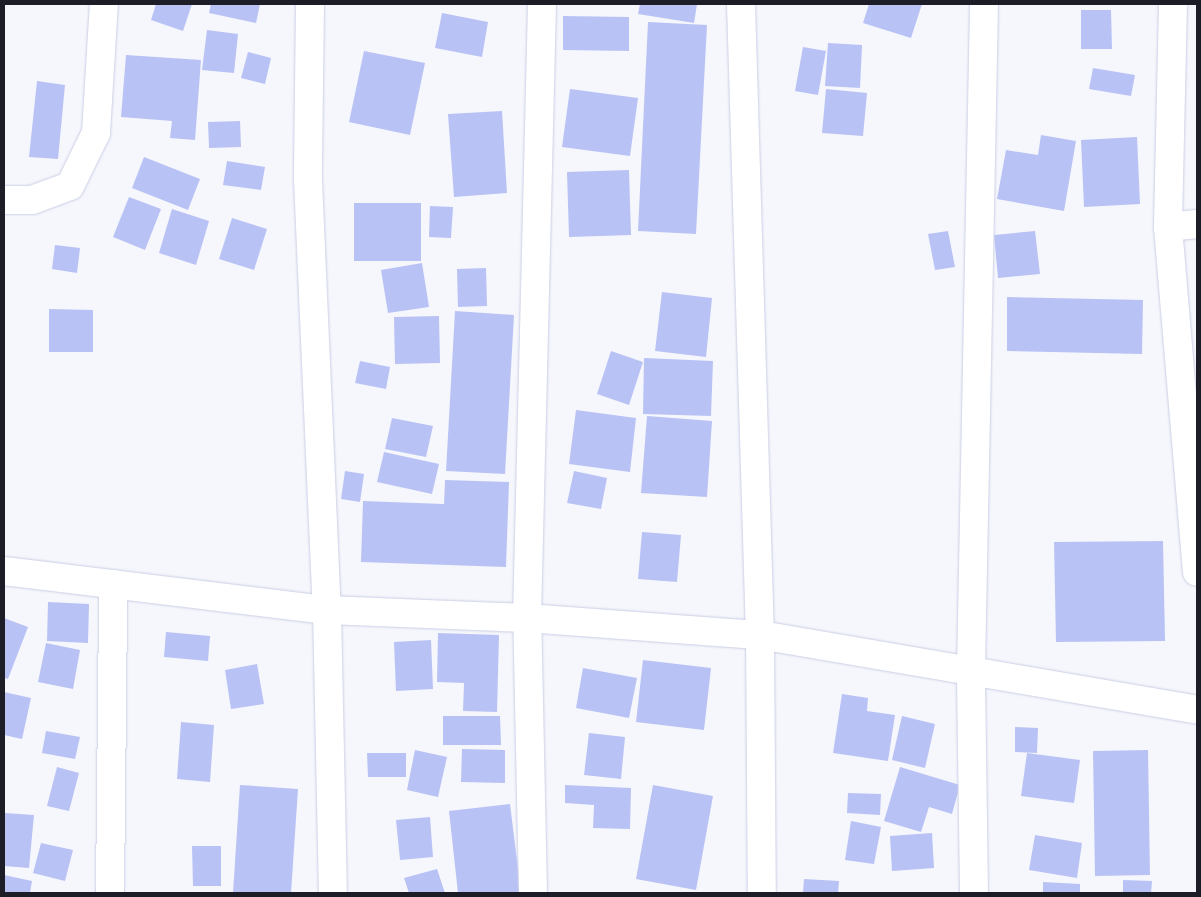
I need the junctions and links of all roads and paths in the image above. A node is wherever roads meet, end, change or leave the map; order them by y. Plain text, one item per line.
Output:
1 (104, 4) edge
2 (310, 4) edge
3 (542, 4) edge
4 (741, 4) edge
5 (984, 4) edge
6 (1173, 4) edge
7 (4, 200) edge
8 (1197, 224) edge
9 (1168, 227) junction
10 (4, 570) edge
11 (1197, 572) edge
12 (114, 584) junction
13 (327, 610) junction
14 (527, 618) junction
15 (760, 635) junction
16 (971, 670) junction
17 (1197, 710) edge
18 (110, 893) edge
19 (333, 893) edge
20 (533, 893) edge
21 (762, 893) edge
22 (974, 893) edge

1 - 7 street
2 - 13 street
3 - 14 street
4 - 15 street
5 - 16 street
6 - 9 street
8 - 9 street
9 - 11 street
10 - 12 street
12 - 13 street
12 - 18 street
13 - 14 street
13 - 19 street
14 - 15 street
14 - 20 street
15 - 16 street
15 - 21 street
16 - 17 street
16 - 22 street

